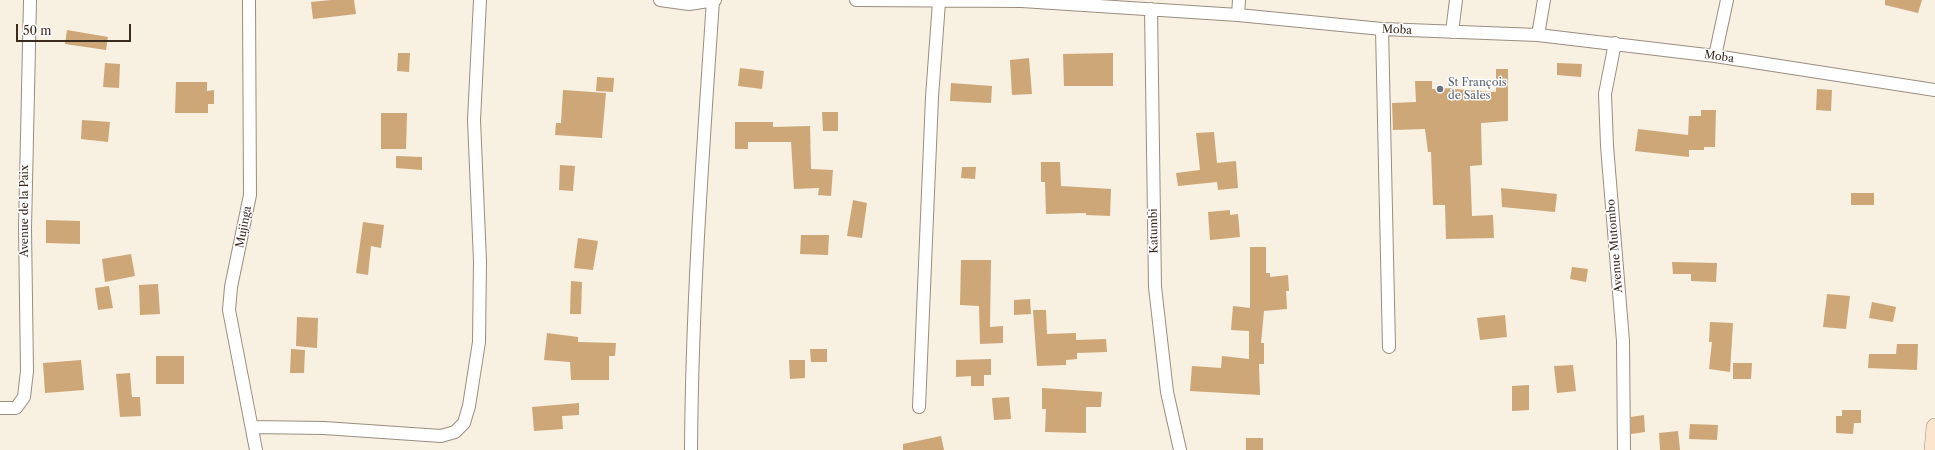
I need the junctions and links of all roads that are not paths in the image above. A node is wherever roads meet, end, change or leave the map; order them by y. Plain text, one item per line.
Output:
1 (30, 0) edge
2 (249, 0) edge
3 (480, 0) edge
4 (660, 0) edge
5 (714, 0) edge
6 (856, 0) edge
7 (1239, 0) edge
8 (1456, 0) edge
9 (1544, 0) edge
10 (1727, 0) edge
11 (1022, 1) edge
12 (939, 2) junction
13 (1151, 9) junction
14 (1238, 15) junction
15 (1382, 30) junction
16 (1452, 32) junction
17 (1538, 35) junction
18 (1615, 44) junction
19 (1715, 56) junction
20 (1935, 90) edge
21 (1389, 346) dead end
22 (919, 407) dead end
23 (2, 409) edge
24 (253, 427) junction
25 (1935, 427) edge
26 (256, 450) edge
27 (691, 450) edge
28 (1180, 450) edge
29 (1624, 450) edge
30 (1933, 450) edge

1 - 23 street, Avenue de la Paix
2 - 24 street, Mujinga
3 - 24 street
4 - 5 street
5 - 27 street
6 - 12 street, Moba
7 - 14 street
8 - 16 street
9 - 17 street
10 - 19 street
11 - 12 street, Moba
11 - 13 street, Moba
12 - 22 street
13 - 14 street, Moba
13 - 28 street, Katumbi
14 - 15 street, Moba
15 - 16 street, Moba
15 - 21 street
16 - 17 street, Moba
17 - 18 street, Moba
18 - 19 street, Moba
18 - 29 street, Avenue Mutombo
19 - 20 street, Moba
24 - 26 street, Mujinga
25 - 30 street

